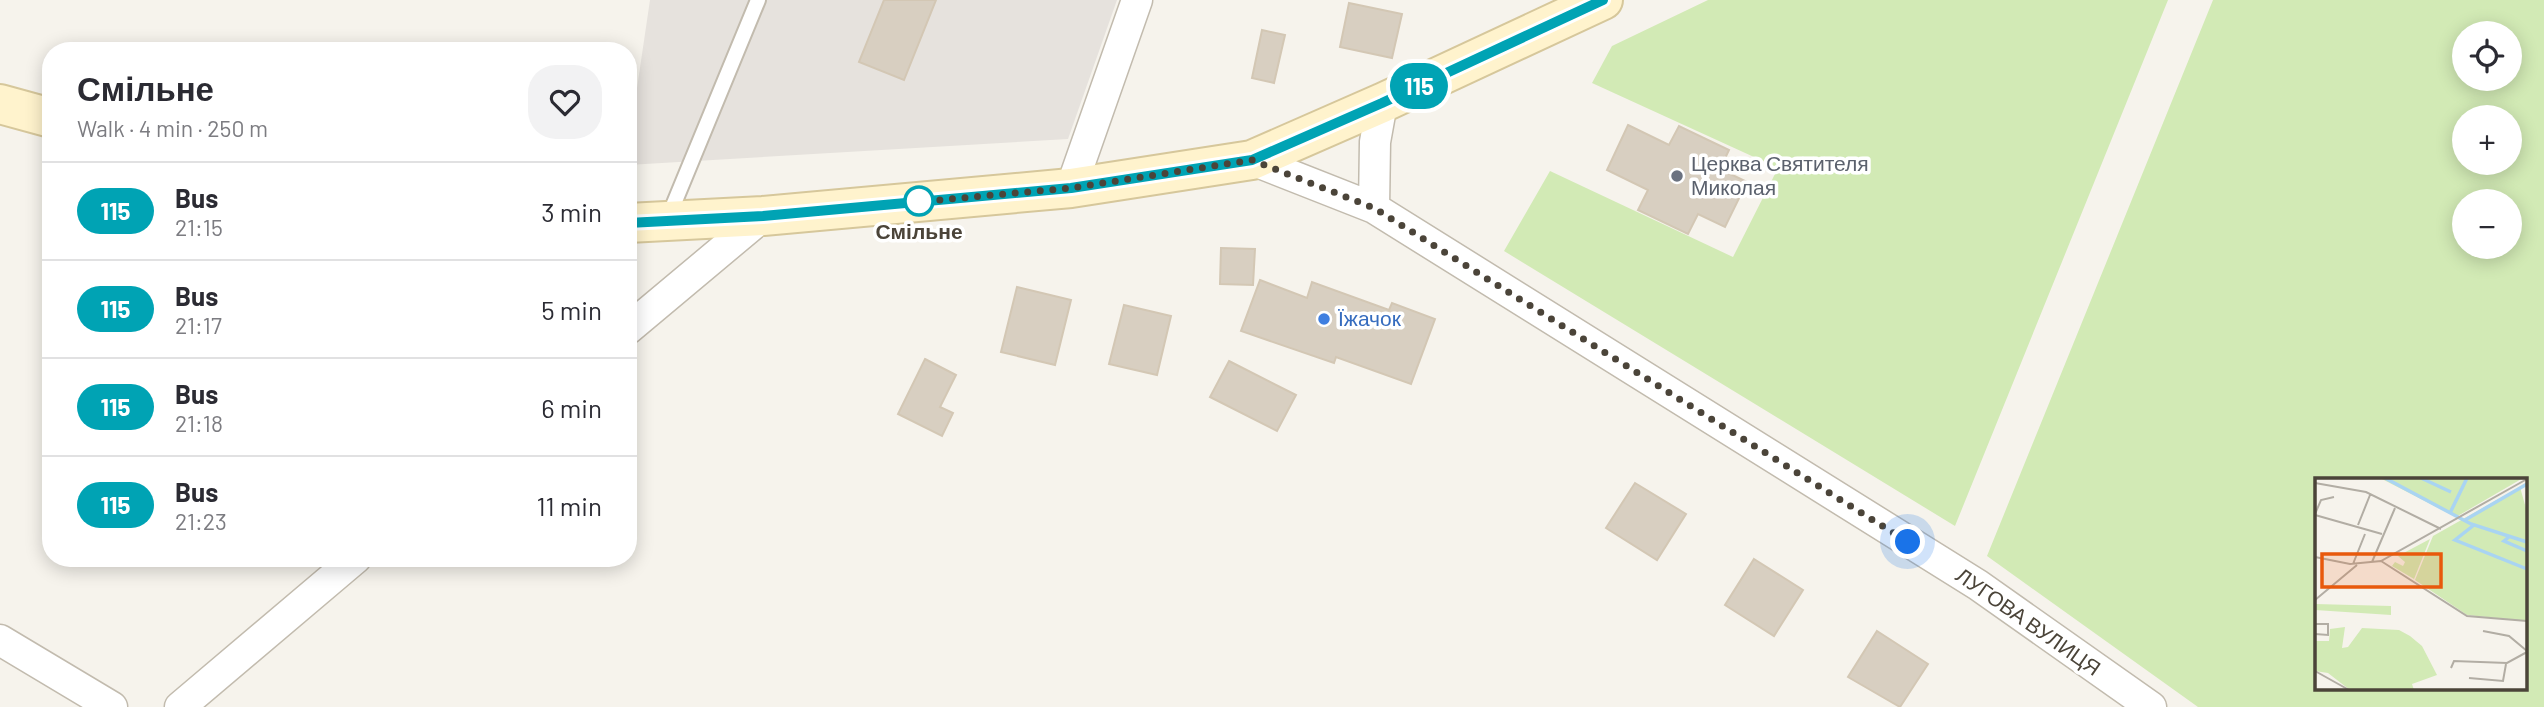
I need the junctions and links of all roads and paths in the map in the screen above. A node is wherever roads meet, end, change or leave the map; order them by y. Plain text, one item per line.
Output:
1 (758, 0) edge
2 (1137, 0) edge
3 (1603, 0) edge
4 (1382, 103) junction
5 (0, 104) edge
6 (42, 116) edge
7 (1252, 160) junction
8 (1071, 188) junction
9 (1374, 208) junction
10 (763, 216) junction
11 (666, 222) junction
12 (637, 223) edge
13 (637, 321) edge
14 (345, 567) edge
15 (0, 640) edge
16 (112, 707) edge
17 (180, 707) edge
18 (2151, 707) edge

1 - 11 lane
2 - 8 street
3 - 4 street
4 - 7 street
4 - 9 street
5 - 6 street
7 - 8 street
7 - 9 street, ЛУГОВА ВУЛИЦЯ
8 - 10 street
9 - 18 street, ЛУГОВА ВУЛИЦЯ
10 - 11 street
10 - 13 street
11 - 12 street
14 - 17 street
15 - 16 street

